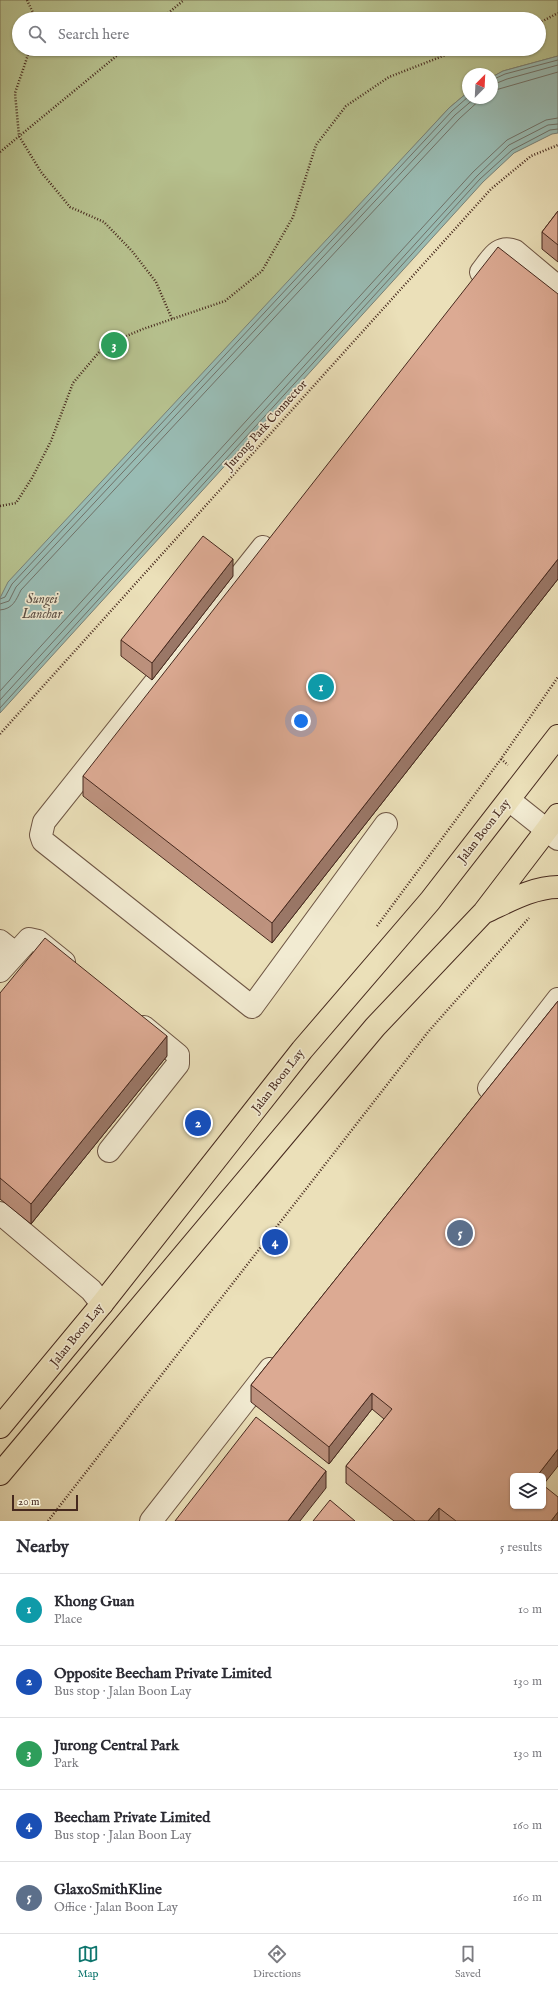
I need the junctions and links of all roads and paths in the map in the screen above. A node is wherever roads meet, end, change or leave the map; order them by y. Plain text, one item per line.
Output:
1 (27, 0) edge
2 (184, 0) edge
3 (33, 12) edge
4 (169, 12) edge
5 (558, 13) edge
6 (546, 19) edge
7 (28, 56) edge
8 (116, 56) edge
9 (443, 56) edge
10 (19, 136) junction
11 (558, 145) edge
12 (0, 152) edge
13 (470, 286) edge
14 (558, 287) edge
15 (172, 319) junction
16 (0, 506) edge
17 (277, 529) edge
18 (558, 677) edge
19 (0, 734) edge
20 (558, 736) edge
21 (500, 759) dead end
22 (509, 800) junction
23 (386, 824) dead end
24 (554, 828) edge
25 (558, 887) edge
26 (484, 912) junction
27 (533, 912) dead end
28 (8, 947) edge
29 (0, 971) edge
30 (81, 976) edge
31 (558, 999) edge
32 (130, 1016) edge
33 (475, 1106) edge
34 (109, 1151) dead end
35 (0, 1213) edge
36 (102, 1304) junction
37 (284, 1351) edge
38 (0, 1427) edge
39 (0, 1474) edge
40 (48, 1521) edge
41 (151, 1521) edge

1 - 3 path
2 - 4 path
5 - 6 path
7 - 10 path
8 - 10 path
9 - 15 path
10 - 12 path
10 - 15 path
11 - 19 path, Jurong Park Connector
13 - 14 street
15 - 16 path
17 - 23 street
18 - 21 path
20 - 22 main road, Jalan Boon Lay
22 - 24 street
22 - 36 main road, Jalan Boon Lay
24 - 26 main road
25 - 26 main road
26 - 39 main road
27 - 40 path
28 - 29 street
28 - 30 street
31 - 33 street
32 - 34 street
35 - 36 street
36 - 38 main road, Jalan Boon Lay
37 - 41 street

